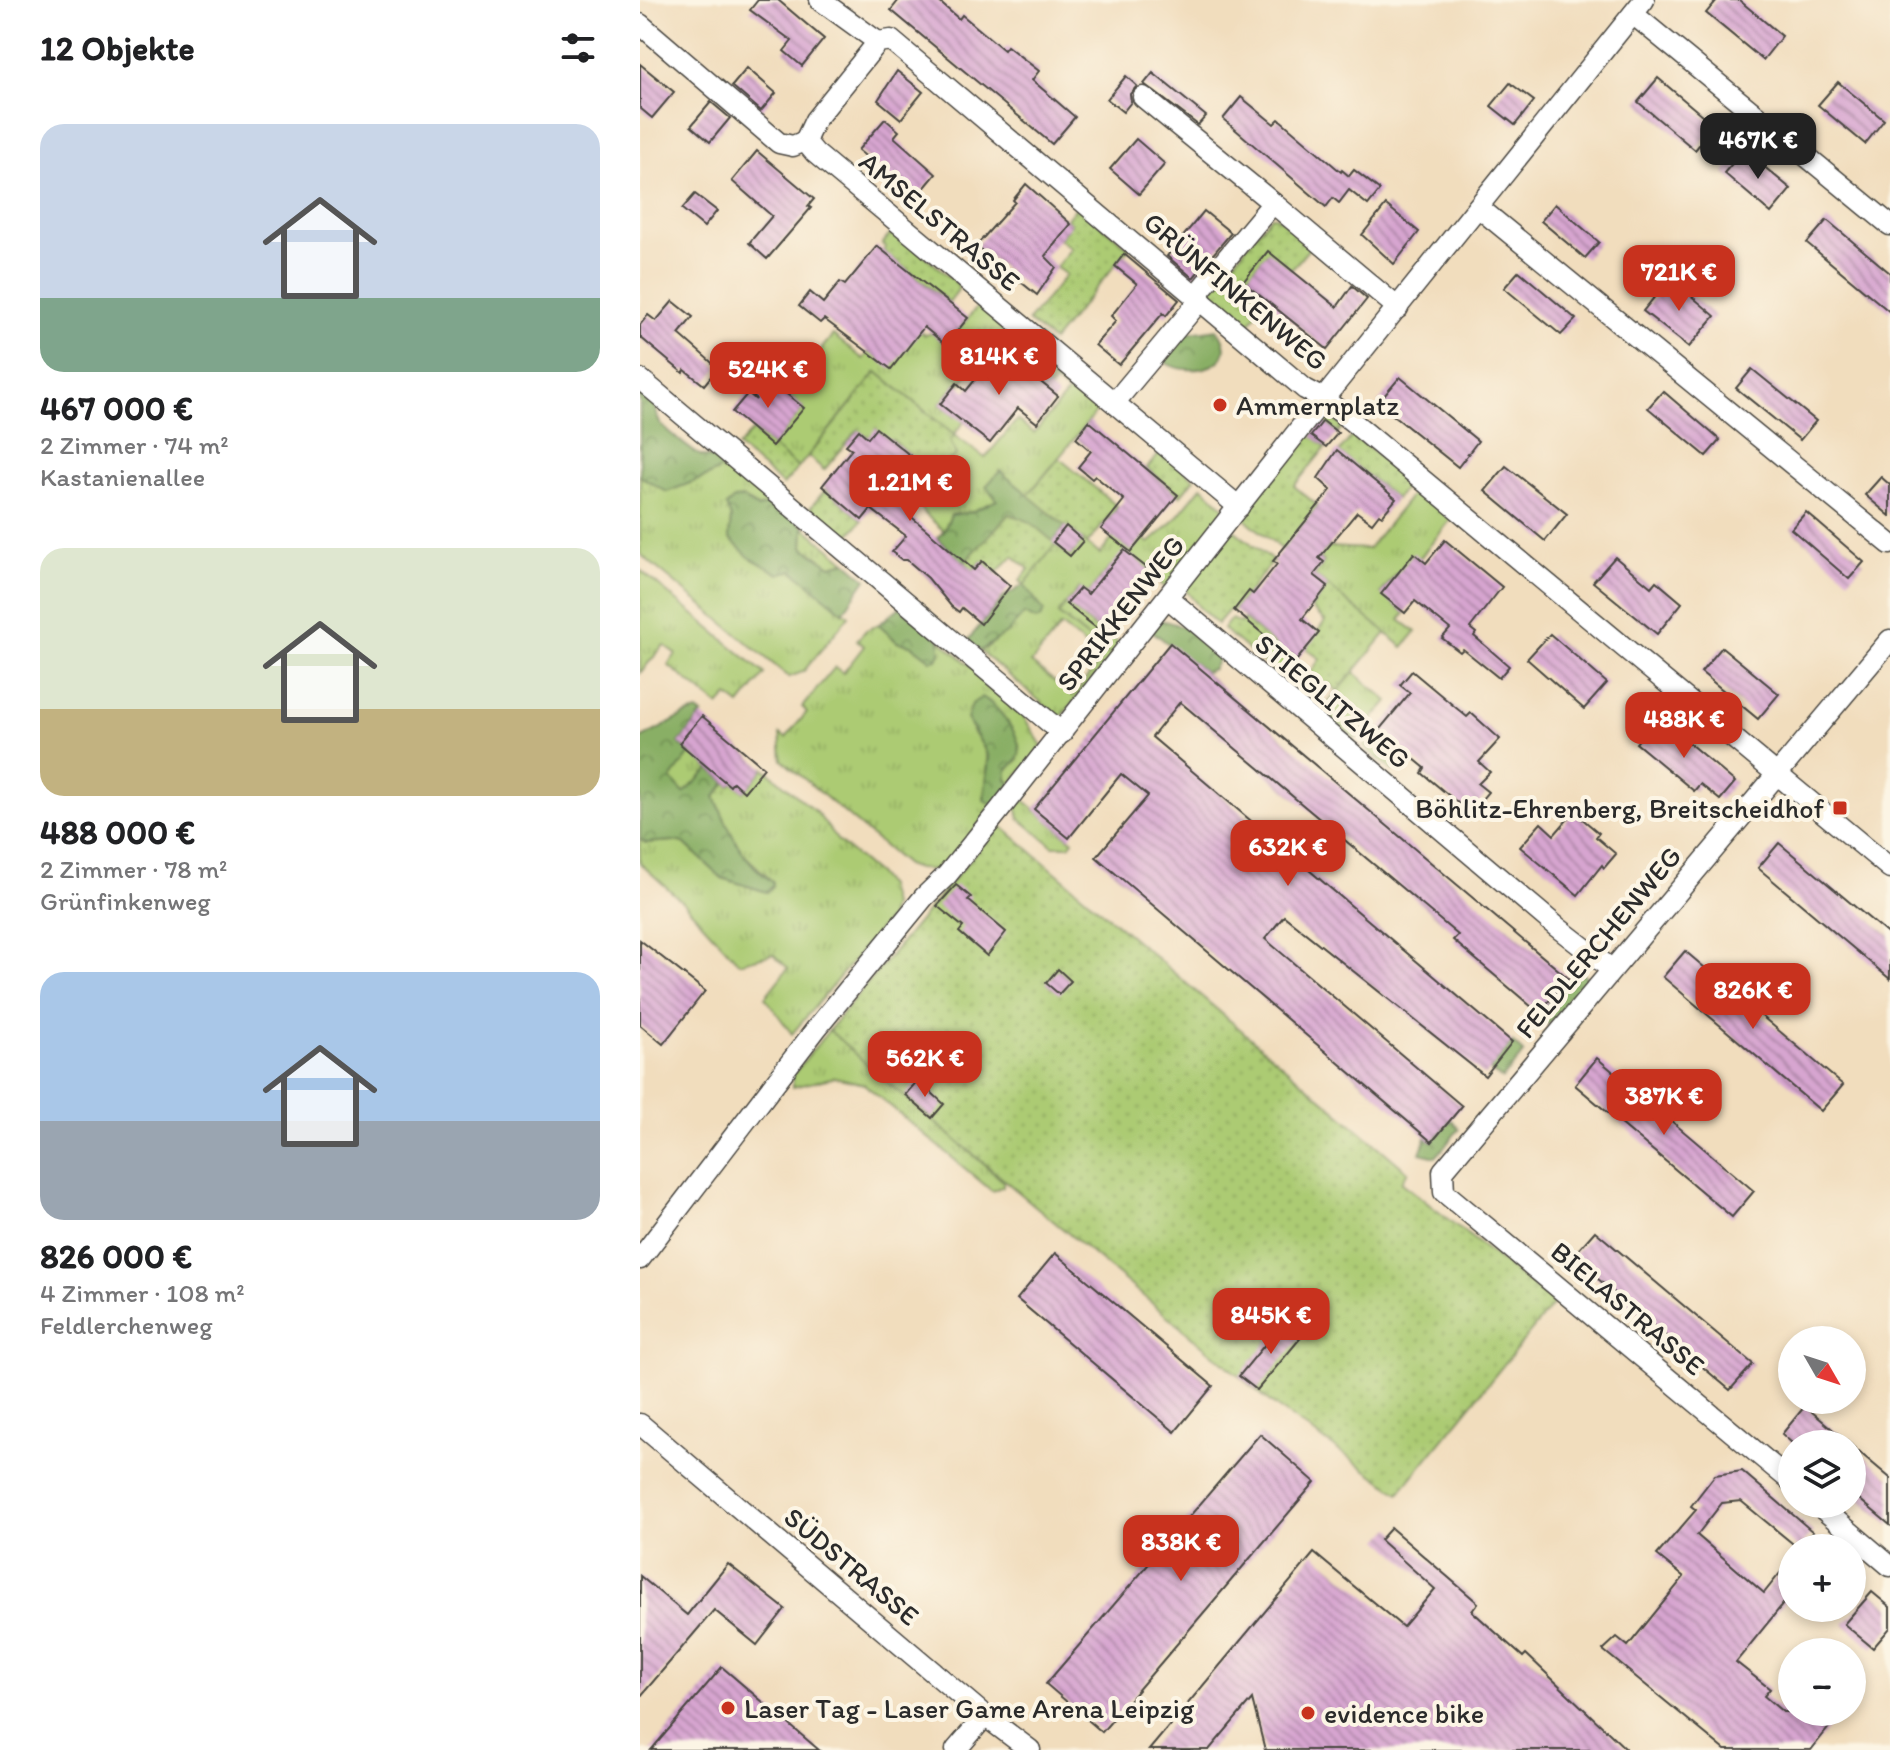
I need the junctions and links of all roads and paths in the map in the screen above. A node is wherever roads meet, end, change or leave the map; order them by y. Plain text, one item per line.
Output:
1 (820, 0) edge
2 (1639, 7) edge
3 (640, 24) edge
4 (878, 42) junction
5 (1143, 97) dead end
6 (805, 141) junction
7 (1273, 203) junction
8 (1478, 207) junction
9 (1890, 225) edge
10 (1199, 297) junction
11 (1398, 308) junction
12 (640, 379) edge
13 (1324, 399) junction
14 (1115, 402) junction
15 (1239, 507) junction
16 (1890, 544) edge
17 (1168, 598) junction
18 (1890, 640) edge
19 (1062, 733) junction
20 (1778, 774) junction
21 (1890, 868) edge
22 (1611, 969) junction
23 (1443, 1171) joint
24 (640, 1259) edge
25 (640, 1424) edge
26 (1778, 1470) edge
27 (1833, 1518) edge
28 (1890, 1566) edge
29 (985, 1716) junction
30 (956, 1750) edge
31 (1030, 1750) edge

1 - 4 street, GRÜNFINKENWEG
2 - 8 street, SPRIKKENWEG
2 - 9 street
3 - 6 street
4 - 6 street
4 - 10 street, GRÜNFINKENWEG
5 - 7 street
6 - 14 street, AMSELSTRASSE
7 - 10 street
7 - 11 street
8 - 11 street, SPRIKKENWEG
8 - 16 street
10 - 13 street, GRÜNFINKENWEG
10 - 14 street
11 - 13 street, SPRIKKENWEG
12 - 19 street
13 - 15 street, SPRIKKENWEG
13 - 20 street, GRÜNFINKENWEG
14 - 15 street
15 - 17 street, SPRIKKENWEG
17 - 19 street, SPRIKKENWEG
17 - 22 street, STIEGLITZWEG
18 - 20 street, FELDLERCHENWEG
19 - 24 street, SPRIKKENWEG
20 - 21 street, GRÜNFINKENWEG
20 - 22 street, FELDLERCHENWEG
22 - 23 street, FELDLERCHENWEG
23 - 26 street, BIELASTRASSE
25 - 29 street, SÜDSTRASSE
27 - 28 street
29 - 30 street
29 - 31 street, SÜDSTRASSE

